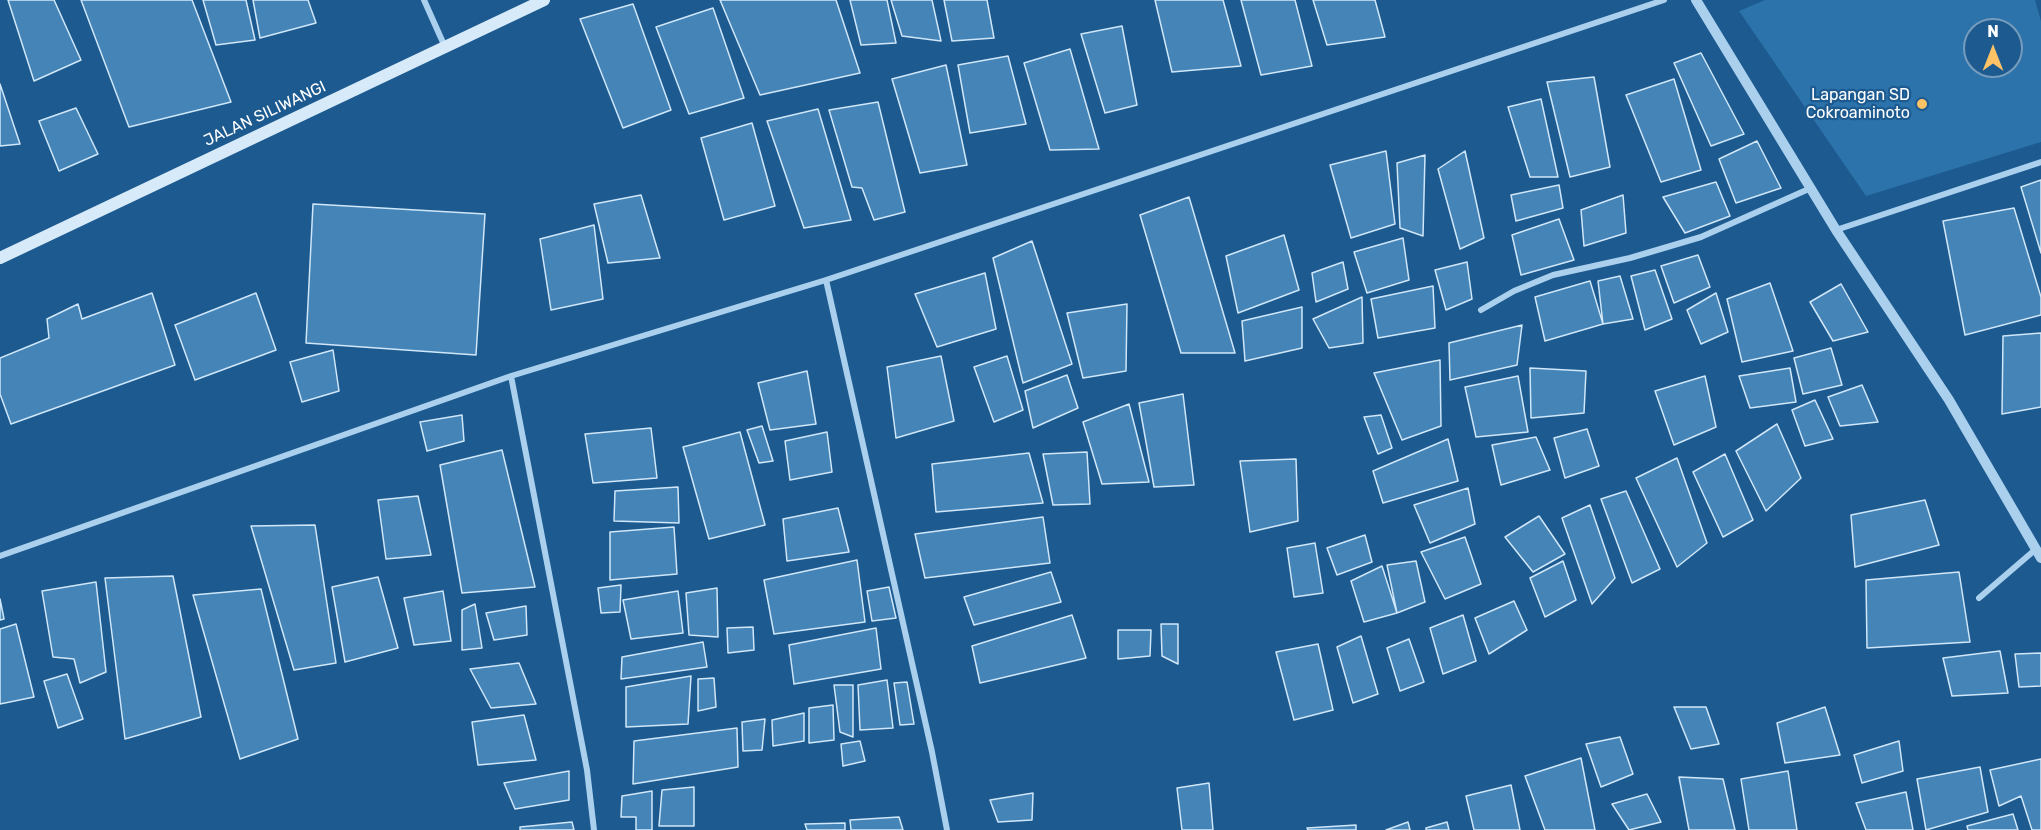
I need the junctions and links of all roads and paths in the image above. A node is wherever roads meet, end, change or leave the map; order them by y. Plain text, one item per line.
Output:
1 (424, 0) edge
2 (544, 0) edge
3 (1664, 0) edge
4 (1696, 0) edge
5 (445, 47) junction
6 (2041, 162) edge
7 (1811, 189) junction
8 (1836, 230) junction
9 (0, 258) edge
10 (826, 280) junction
11 (1481, 310) dead end
12 (512, 376) junction
13 (2038, 553) edge
14 (0, 556) edge
15 (1979, 598) dead end
16 (594, 830) edge
17 (947, 830) edge

1 - 5 street
2 - 5 main road, JALAN SILIWANGI
3 - 10 street
4 - 7 street
5 - 9 main road, JALAN SILIWANGI
6 - 8 street
7 - 8 street
7 - 11 street
8 - 13 street
10 - 12 street
10 - 17 street
12 - 14 street
12 - 16 street
13 - 15 street

